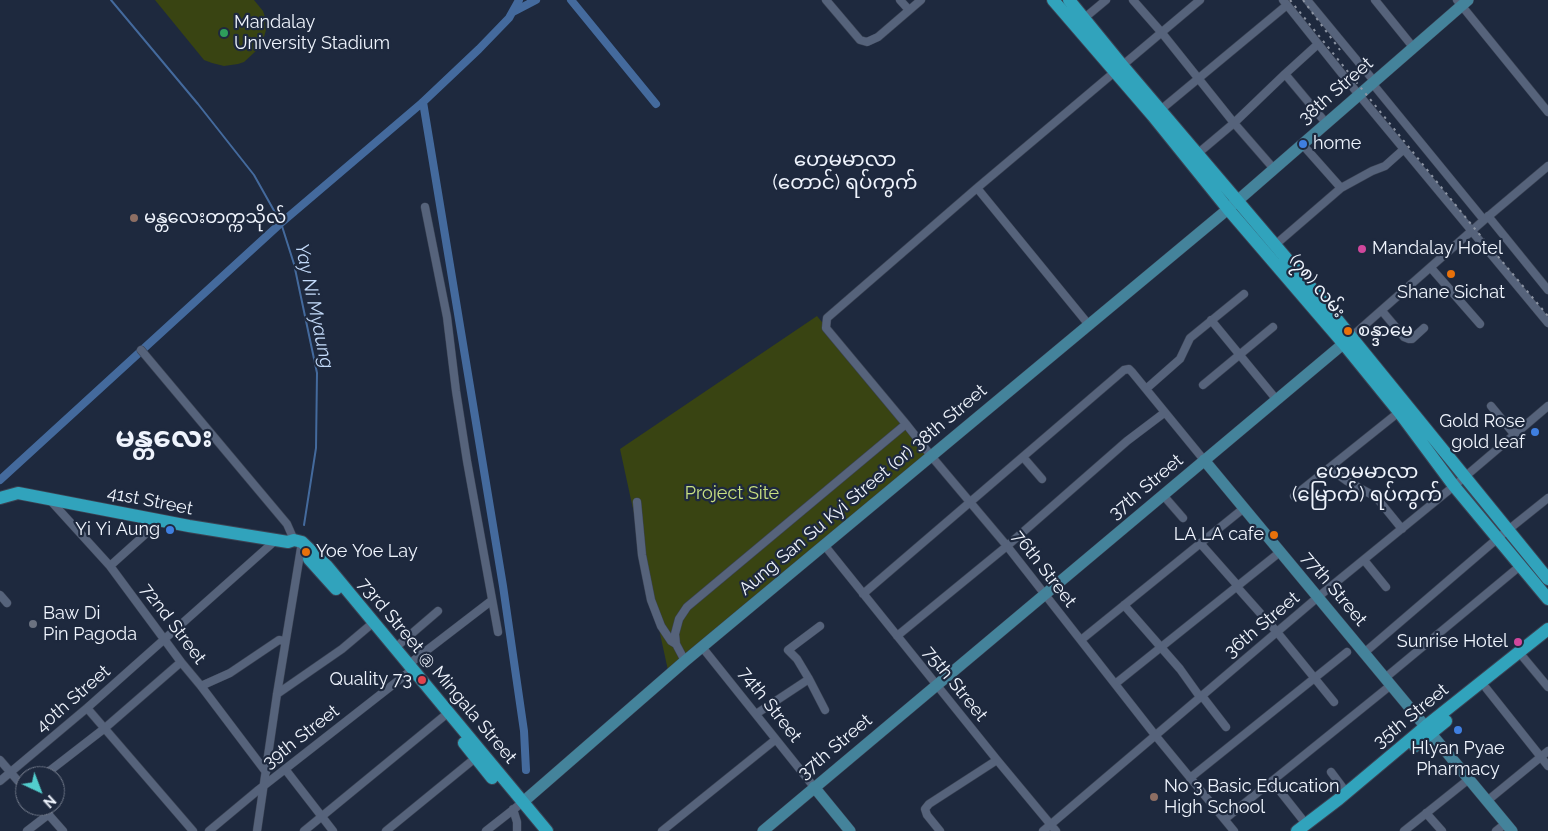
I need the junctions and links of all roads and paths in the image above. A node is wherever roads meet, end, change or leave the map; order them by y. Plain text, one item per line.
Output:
1 (826, 0) edge
2 (900, 0) edge
3 (921, 0) edge
4 (1053, 0) edge
5 (1069, 0) edge
6 (1106, 0) edge
7 (1133, 0) edge
8 (1200, 0) edge
9 (1307, 0) edge
10 (1375, 0) edge
11 (1285, 2) edge
12 (1462, 2) edge
13 (909, 10) junction
14 (1079, 22) junction
15 (1162, 33) junction
16 (1318, 44) junction
17 (1413, 47) junction
18 (1118, 69) junction
19 (1285, 74) junction
20 (1199, 79) junction
21 (1373, 82) junction
22 (1358, 95) junction
23 (1548, 112) edge
24 (1157, 113) junction
25 (1326, 123) junction
26 (1234, 124) junction
27 (1302, 144) junction
28 (1404, 149) junction
29 (1193, 157) junction
30 (1548, 166) edge
31 (1274, 169) junction
32 (977, 188) junction
33 (1341, 188) junction
34 (1233, 205) junction
35 (425, 207) dead end
36 (1486, 218) junction
37 (1472, 231) junction
38 (1275, 245) junction
39 (1431, 268) junction
40 (1548, 290) edge
41 (1244, 294) dead end
42 (1382, 311) junction
43 (1211, 320) junction
44 (1548, 323) edge
45 (1480, 324) dead end
46 (1089, 325) junction
47 (1273, 326) dead end
48 (1424, 328) dead end
49 (1347, 341) junction
50 (143, 352) dead end
51 (1239, 355) junction
52 (1203, 385) dead end
53 (1146, 389) junction
54 (1276, 399) junction
55 (1491, 406) dead end
56 (1548, 406) edge
57 (1399, 412) junction
58 (1164, 413) junction
59 (906, 424) junction
60 (1514, 434) junction
61 (932, 457) junction
62 (1023, 457) junction
63 (1204, 460) junction
64 (1329, 468) junction
65 (1464, 477) junction
66 (1042, 479) dead end
67 (1454, 486) junction
68 (1163, 495) junction
69 (1294, 496) dead end
70 (0, 498) edge
71 (1548, 498) edge
72 (49, 500) junction
73 (637, 502) dead end
74 (970, 503) junction
75 (1244, 508) junction
76 (1183, 518) dead end
77 (160, 520) junction
78 (1402, 529) junction
79 (1503, 534) junction
80 (292, 543) junction
81 (1200, 543) junction
82 (1007, 546) junction
83 (828, 550) junction
84 (1280, 552) junction
85 (1364, 560) junction
86 (110, 566) junction
87 (1520, 566) junction
88 (1548, 579) edge
89 (1237, 587) junction
90 (1386, 587) dead end
91 (863, 594) junction
92 (1046, 594) junction
93 (0, 595) edge
94 (1318, 597) junction
95 (1548, 599) edge
96 (491, 601) junction
97 (7, 603) dead end
98 (1124, 605) junction
99 (438, 611) dead end
100 (371, 625) junction
101 (820, 626) dead end
102 (1548, 629) edge
103 (498, 632) dead end
104 (1277, 632) junction
105 (897, 636) junction
106 (1548, 637) edge
107 (165, 639) junction
108 (1081, 640) junction
109 (286, 641) junction
110 (676, 644) junction
111 (702, 647) junction
112 (395, 648) junction
113 (1160, 648) junction
114 (1347, 652) dead end
115 (1364, 653) junction
116 (1524, 657) junction
117 (685, 661) junction
118 (181, 662) junction
119 (409, 669) junction
120 (1315, 678) junction
121 (809, 679) junction
122 (1388, 682) junction
123 (1115, 684) junction
124 (936, 685) junction
125 (201, 686) junction
126 (1548, 687) edge
127 (1486, 688) junction
128 (277, 694) junction
129 (1201, 696) junction
130 (1334, 702) dead end
131 (87, 708) junction
132 (825, 710) dead end
133 (756, 714) junction
134 (447, 715) junction
135 (1226, 727) dead end
136 (104, 728) junction
137 (1428, 729) junction
138 (1155, 735) junction
139 (774, 740) junction
140 (1548, 751) edge
141 (479, 756) junction
142 (1541, 757) junction
143 (0, 760) edge
144 (997, 760) junction
145 (56, 766) edge
146 (1548, 766) edge
147 (285, 769) junction
148 (11, 772) junction
149 (266, 772) junction
150 (1331, 772) dead end
151 (15, 777) edge
152 (1190, 778) junction
153 (1469, 779) junction
154 (0, 781) edge
155 (1272, 781) junction
156 (265, 784) junction
157 (814, 788) junction
158 (1346, 792) junction
159 (1487, 801) junction
160 (518, 806) junction
161 (1426, 813) junction
162 (46, 816) edge
163 (51, 816) edge
164 (322, 817) junction
165 (1225, 819) junction
166 (1509, 827) edge
167 (1054, 828) edge
168 (1304, 829) edge
169 (27, 831) edge
170 (63, 831) edge
171 (193, 831) edge
172 (209, 831) edge
173 (258, 831) edge
174 (304, 831) edge
175 (333, 831) edge
176 (386, 831) edge
177 (486, 831) edge
178 (517, 831) edge
179 (537, 831) edge
180 (547, 831) edge
181 (662, 831) edge
182 (763, 831) edge
183 (850, 831) edge
184 (940, 831) edge
185 (1044, 831) edge
186 (1234, 831) edge
187 (1404, 831) edge
188 (1442, 831) edge
189 (1496, 831) edge

1 - 13 street
2 - 13 street
3 - 13 street
4 - 14 main road, (၇၈) လမ်း
5 - 14 main road, (၇၈) လမ်း
6 - 14 street
7 - 15 street
8 - 15 street
9 - 21 street
10 - 17 street
11 - 16 street
11 - 20 street
12 - 17 street, 38th Street
12 - 23 street
14 - 18 main road, (၇၈) လမ်း
15 - 18 street
15 - 20 street
16 - 19 street
16 - 22 street
17 - 21 street, 38th Street
18 - 24 main road, (၇၈) လမ်း
18 - 32 street
19 - 25 street
19 - 26 street
20 - 24 street
20 - 26 street
21 - 22 street, 38th Street
21 - 36 street
22 - 25 street, 38th Street
22 - 28 street
24 - 29 main road, (၇၈) လမ်း
25 - 27 street, 38th Street
26 - 29 street
26 - 31 street
27 - 31 street, 38th Street
27 - 33 street
28 - 33 street
28 - 37 street
29 - 34 main road, (၇၈) လမ်း
30 - 36 street, 37th Street
31 - 34 street, 38th Street
32 - 46 street
32 - 59 street, 76th Street
33 - 38 street
34 - 38 main road, (၇၈) လမ်း
34 - 46 street, Aung San Su Kyi Street (or) 38th Street
34 - 49 main road, (၇၈) လမ်း
35 - 96 street
36 - 37 street, 37th Street
36 - 40 street
37 - 39 street, 37th Street
37 - 44 street
38 - 49 main road, (၇၈) လမ်း
39 - 42 street, 37th Street
39 - 45 street
41 - 43 street
42 - 48 street
42 - 49 street, 37th Street
43 - 51 street
43 - 53 street
46 - 61 street, Aung San Su Kyi Street (or) 38th Street
47 - 51 street
49 - 54 street, 37th Street
49 - 57 main road, (၇၈) လမ်း
49 - 65 main road, (၇၈) လမ်း
50 - 80 street
51 - 52 street
51 - 54 street
53 - 58 street, 77th Street
53 - 62 street, 77th Street
54 - 63 street, 37th Street
55 - 60 street
56 - 60 street, 36th Street
57 - 64 street
57 - 67 main road, (၇၈) လမ်း
58 - 63 street, 77th Street
58 - 82 street
59 - 61 street, 76th Street
59 - 110 street
60 - 65 street, 36th Street
61 - 74 street, 76th Street
61 - 83 street, Aung San Su Kyi Street (or) 38th Street
62 - 66 street
62 - 74 street
63 - 68 street, 37th Street
63 - 75 street, 77th Street
64 - 69 street
64 - 78 street
65 - 67 street, 36th Street
65 - 79 main road, (၇၈) လမ်း
67 - 78 street, 36th Street
67 - 79 main road, (၇၈) လမ်း
68 - 76 street
68 - 92 street, 37th Street
70 - 72 main road, 41st Street
71 - 79 street
72 - 77 main road, 41st Street
72 - 86 street, 72nd Street
73 - 110 street
74 - 82 street, 76th Street
74 - 91 street
75 - 81 street
75 - 84 street, 77th Street
77 - 80 main road, 41st Street
77 - 86 street
78 - 85 street, 36th Street
79 - 87 main road, (၇၈) လမ်း
79 - 88 main road, (၇၈) လမ်း
79 - 115 street
80 - 100 main road, 73rd Street @ Mingala Street
80 - 107 street, 40th Street
80 - 109 street
81 - 89 street
81 - 98 street
82 - 92 street, 76th Street
82 - 105 street
83 - 91 street, 75th Street
83 - 111 street, Aung San Su Kyi Street (or) 38th Street
84 - 89 street
84 - 94 street, 77th Street
85 - 90 street
85 - 94 street, 36th Street
86 - 107 street, 72nd Street
87 - 95 main road, (၇၈) လမ်း
87 - 122 street
89 - 104 street
89 - 113 street
91 - 105 street, 75th Street
92 - 108 street, 76th Street
92 - 124 street, 37th Street
93 - 97 street
94 - 104 street, 36th Street
94 - 115 street, 77th Street
96 - 103 street
96 - 119 street, 39th Street
98 - 108 street
98 - 113 street
99 - 112 street
100 - 112 main road, 73rd Street @ Mingala Street
100 - 119 main road, 73rd Street @ Mingala Street
100 - 128 street
101 - 121 street
102 - 137 main road, 35th Street
104 - 120 street
104 - 129 street, 36th Street
105 - 124 street, 75th Street
106 - 116 main road, 35th Street
107 - 118 street, 72nd Street
107 - 131 street, 40th Street
108 - 123 street, 76th Street
109 - 125 street
109 - 128 street
110 - 117 street
111 - 117 street, Aung San Su Kyi Street (or) 38th Street
111 - 133 street, 74th Street
112 - 119 main road, 73rd Street @ Mingala Street
113 - 123 street
113 - 129 street
114 - 120 street
115 - 122 street, 77th Street
116 - 126 street
116 - 127 main road, 35th Street
117 - 160 street, Aung San Su Kyi Street (or) 38th Street
118 - 125 street, 72nd Street
118 - 136 street
119 - 134 main road, 73rd Street @ Mingala Street
119 - 147 street, 39th Street
120 - 130 street
120 - 152 street
121 - 132 street
121 - 133 street
122 - 137 street, 77th Street
122 - 155 street
123 - 138 street, 76th Street
124 - 144 street, 75th Street
124 - 157 street, 37th Street
125 - 149 street, 72nd Street
127 - 137 main road, 35th Street
127 - 142 street
128 - 149 street
129 - 135 street
129 - 138 street, 36th Street
131 - 136 street
131 - 148 street, 40th Street
133 - 139 street, 74th Street
134 - 141 main road, 73rd Street @ Mingala Street
134 - 164 street
136 - 145 street
136 - 171 street
137 - 153 street, 77th Street
137 - 158 main road, 35th Street
137 - 168 main road, 35th Street
138 - 152 street, 76th Street
138 - 167 street, 36th Street
139 - 157 street, 74th Street
139 - 181 street
140 - 142 street
141 - 160 main road, 73rd Street @ Mingala Street
141 - 176 street
142 - 146 street
142 - 159 street
143 - 148 street
144 - 167 street, 75th Street
144 - 184 street
147 - 156 street, 39th Street
147 - 164 street
148 - 151 street
148 - 154 street, 40th Street
149 - 156 street
150 - 158 street
152 - 165 street, 76th Street
153 - 159 street, 77th Street
153 - 161 street
155 - 165 street
155 - 168 street
156 - 172 street, 39th Street
156 - 173 street
157 - 182 street, 37th Street
157 - 183 street, 74th Street
158 - 168 main road, 35th Street
159 - 166 street, 77th Street
160 - 177 street
160 - 178 street
160 - 179 main road, 73rd Street @ Mingala Street
160 - 180 main road, 73rd Street @ Mingala Street
161 - 187 street
161 - 188 street
162 - 169 street
163 - 170 street
164 - 174 street
164 - 175 street
165 - 186 street, 76th Street
166 - 189 street
167 - 185 street, 36th Street

